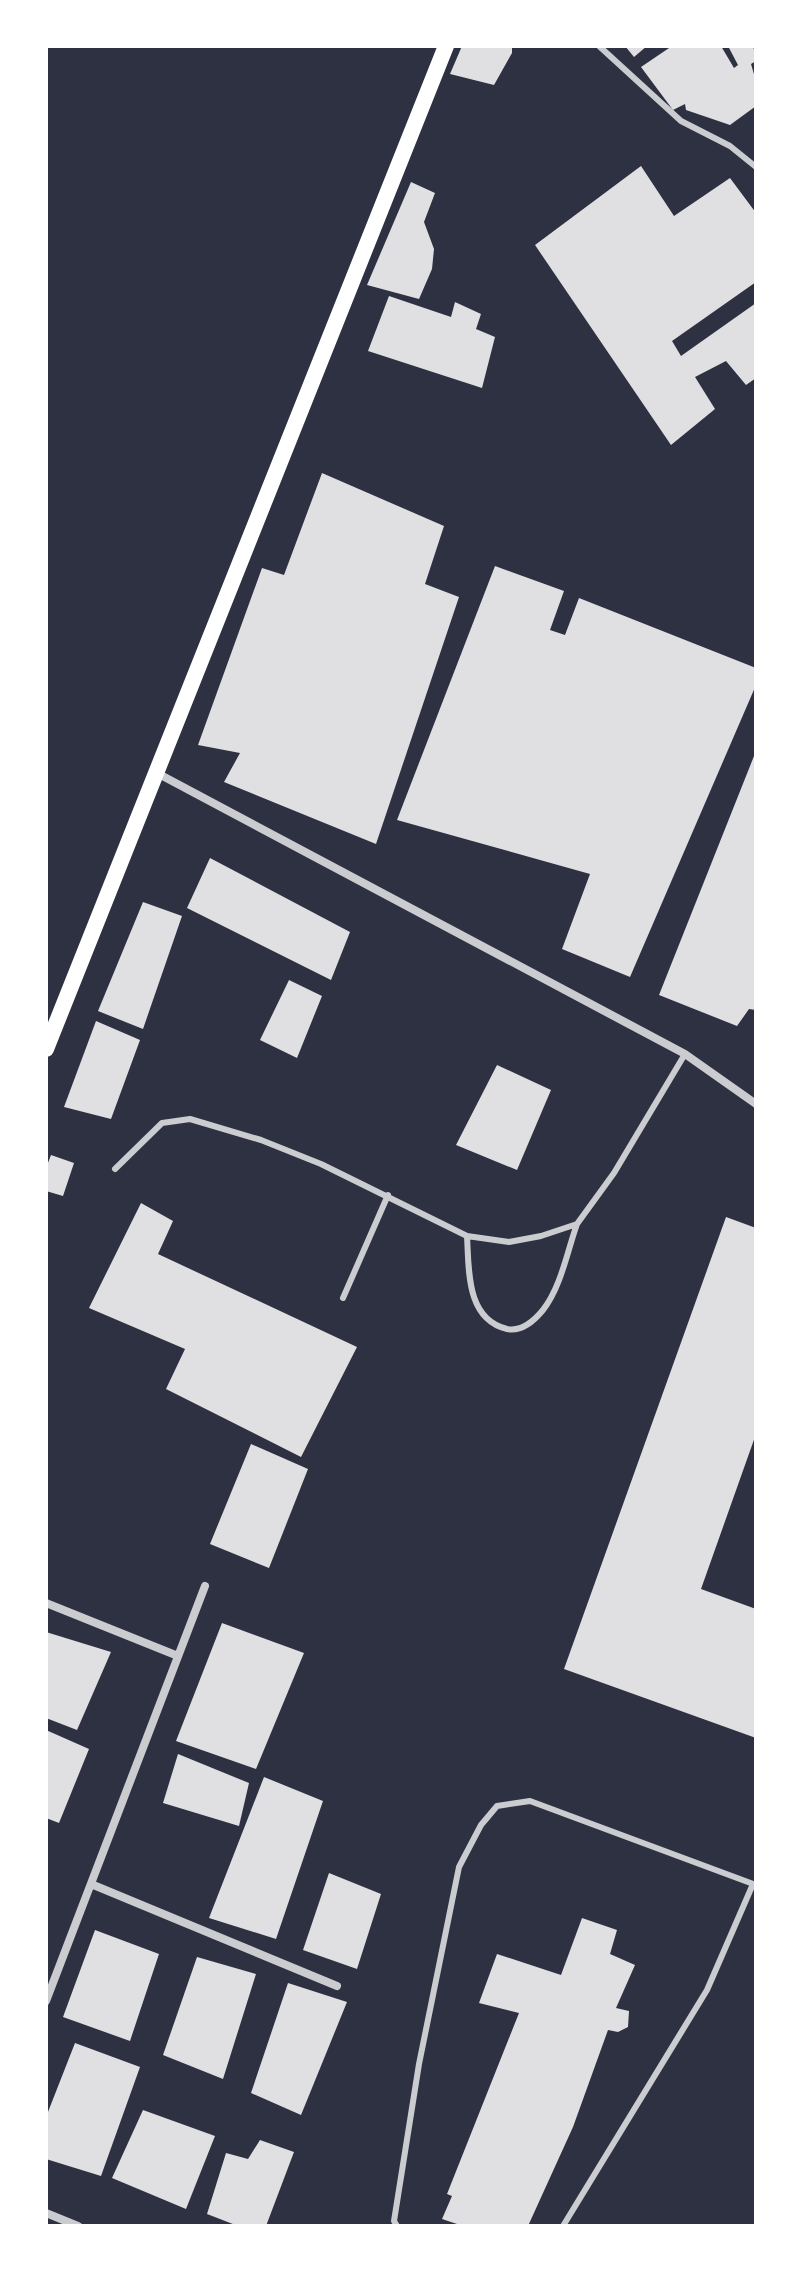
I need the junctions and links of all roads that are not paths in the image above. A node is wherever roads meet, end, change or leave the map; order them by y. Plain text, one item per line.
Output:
1 (446, 46) edge
2 (599, 46) edge
3 (756, 167) edge
4 (155, 772) junction
5 (46, 1049) edge
6 (685, 1054) junction
7 (756, 1104) edge
8 (115, 1169) dead end
9 (388, 1195) junction
10 (577, 1224) junction
11 (467, 1236) junction
12 (343, 1298) dead end
13 (205, 1586) dead end
14 (46, 1603) edge
15 (178, 1656) junction
16 (91, 1884) junction
17 (755, 1884) edge
18 (337, 1986) dead end
19 (46, 2001) edge
20 (46, 2213) edge
21 (78, 2226) edge
22 (397, 2226) edge
23 (563, 2226) edge

1 - 4 main road
2 - 3 lane
4 - 5 main road
4 - 6 street
6 - 7 street
6 - 10 lane
8 - 9 lane
9 - 11 lane
9 - 12 lane
10 - 11 lane
10 - 11 lane
13 - 15 street
14 - 15 street
15 - 16 street
16 - 18 street
16 - 19 street
17 - 22 lane
17 - 23 lane
20 - 21 street

